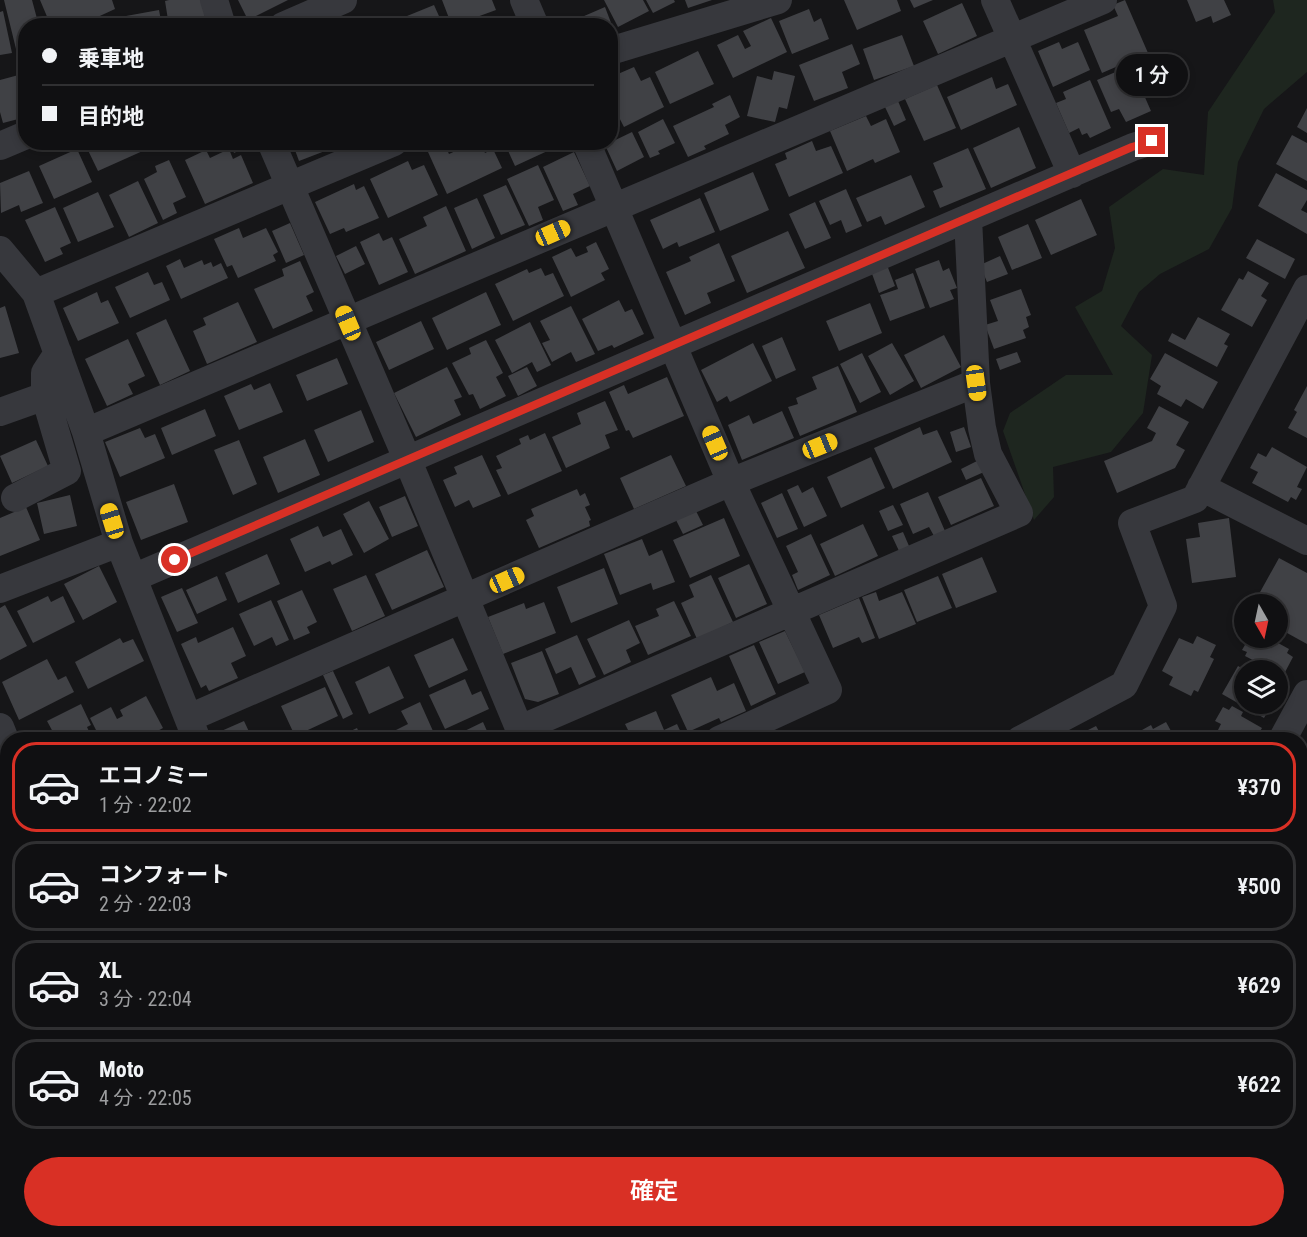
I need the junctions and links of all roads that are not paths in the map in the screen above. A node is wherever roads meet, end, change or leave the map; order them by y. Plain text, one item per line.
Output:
1 (214, 0) edge
2 (344, 0) edge
3 (524, 0) edge
4 (778, 0) edge
5 (995, 0) edge
6 (1103, 0) edge
7 (220, 18) edge
8 (302, 18) edge
9 (532, 18) edge
10 (1011, 38) junction
11 (618, 49) edge
12 (18, 138) edge
13 (1152, 141) dead end
14 (0, 146) edge
15 (274, 150) edge
16 (375, 150) edge
17 (590, 150) edge
18 (1072, 174) junction
19 (290, 186) junction
20 (614, 206) junction
21 (968, 218) junction
22 (0, 250) edge
23 (1307, 289) edge
24 (36, 293) junction
25 (348, 323) junction
26 (674, 346) junction
27 (58, 353) junction
28 (976, 383) junction
29 (45, 396) junction
30 (0, 412) edge
31 (86, 432) junction
32 (408, 460) junction
33 (731, 482) junction
34 (1201, 487) junction
35 (15, 498) dead end
36 (1307, 541) edge
37 (119, 543) junction
38 (133, 578) junction
39 (0, 589) edge
40 (466, 598) junction
41 (790, 611) junction
42 (1307, 694) edge
43 (193, 729) edge
44 (521, 732) edge
45 (526, 732) edge
46 (736, 732) edge
47 (1035, 732) edge
48 (1286, 732) edge

1 - 7 street
2 - 8 street
3 - 9 street
4 - 11 street
5 - 10 street
6 - 10 street
10 - 18 street
10 - 20 street
12 - 14 street
13 - 18 street
15 - 19 street
16 - 19 street
17 - 20 street
18 - 21 street
19 - 24 street
19 - 25 street
20 - 25 street
20 - 26 street
21 - 26 street
21 - 28 street
22 - 24 street
23 - 34 street
24 - 27 street
25 - 31 street
25 - 32 street
26 - 32 street
26 - 33 street
27 - 29 street
27 - 31 street
28 - 33 street
28 - 41 street
29 - 30 street
29 - 35 street
31 - 37 street
32 - 38 street
32 - 40 street
33 - 40 street
33 - 41 street
34 - 36 street
34 - 47 street
37 - 38 street
37 - 39 street
38 - 43 street
40 - 43 street
40 - 44 street
41 - 45 street
41 - 46 street
42 - 48 street

